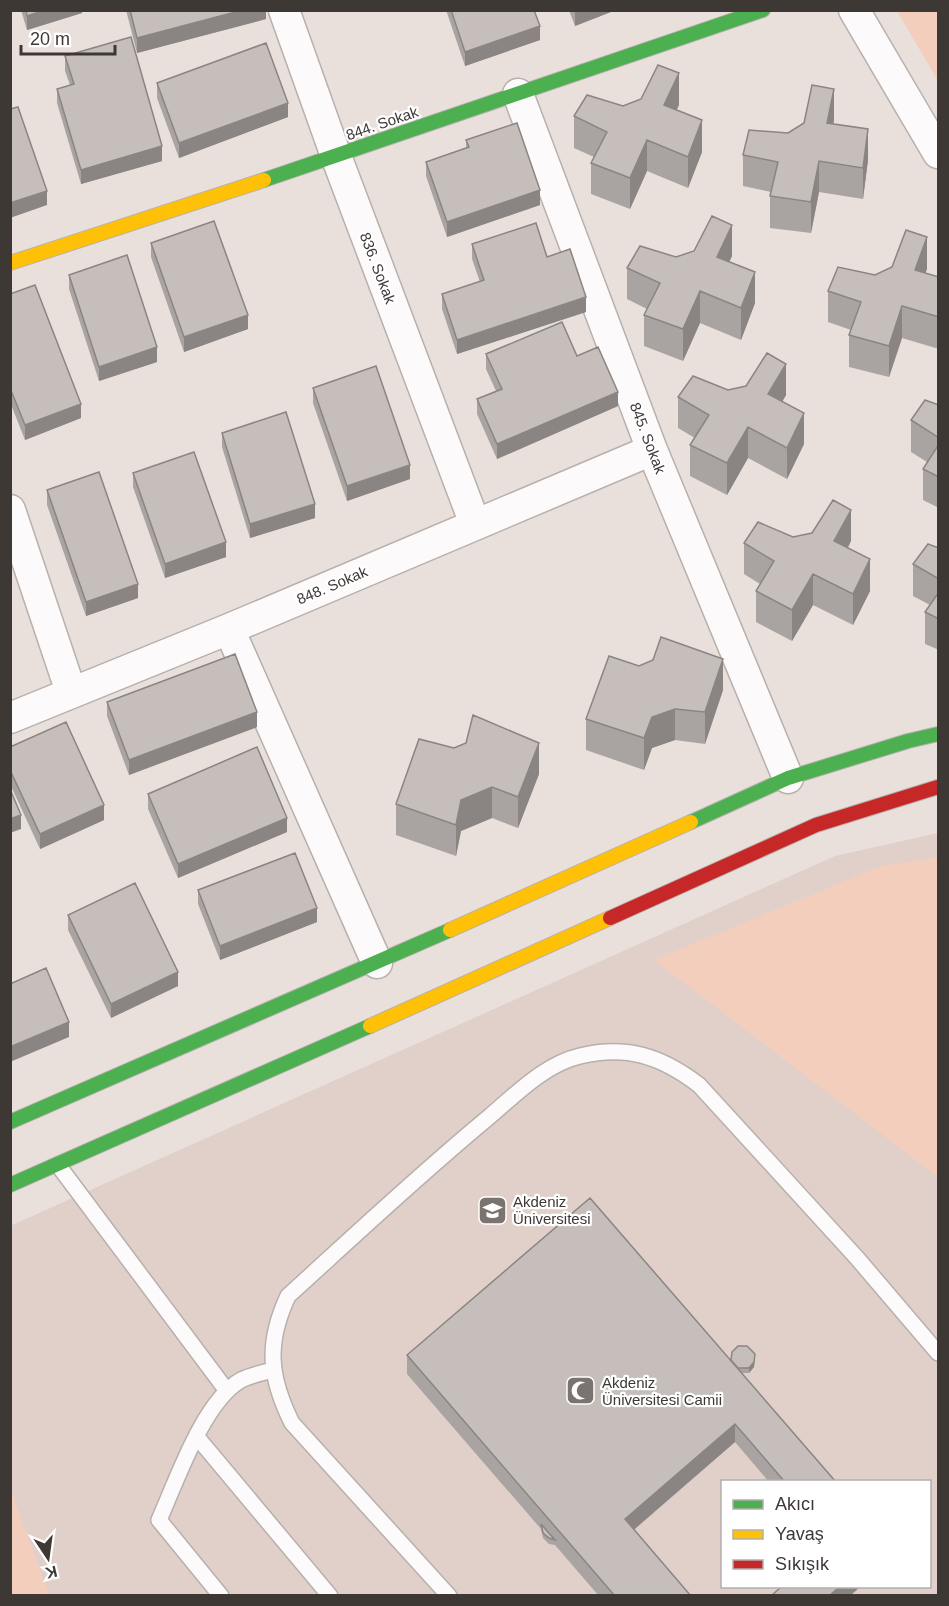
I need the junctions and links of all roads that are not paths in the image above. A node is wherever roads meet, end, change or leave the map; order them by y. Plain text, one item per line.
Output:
1 (284, 10) edge
2 (763, 10) edge
3 (854, 10) edge
4 (518, 94) junction
5 (939, 153) edge
6 (336, 156) junction
7 (10, 263) edge
8 (652, 450) junction
9 (10, 510) edge
10 (475, 524) junction
11 (229, 629) junction
12 (71, 692) junction
13 (10, 718) edge
14 (939, 734) edge
15 (788, 778) junction
16 (939, 787) edge
17 (377, 963) junction
18 (10, 1122) edge
19 (58, 1165) junction
20 (10, 1185) edge
21 (939, 1353) edge
22 (273, 1370) junction
23 (227, 1390) junction
24 (196, 1437) junction
25 (221, 1596) edge
26 (330, 1596) edge
27 (449, 1596) edge

1 - 6 street, 836. Sokak
2 - 4 street, 844. Sokak
3 - 5 street
4 - 6 street, 844. Sokak
4 - 8 street, 845. Sokak
6 - 7 street, 844. Sokak
6 - 10 street, 836. Sokak
8 - 10 street, 848. Sokak
8 - 15 street, 845. Sokak
9 - 12 street
10 - 11 street, 848. Sokak
11 - 12 street, 848. Sokak
11 - 17 street
12 - 13 street, 848. Sokak
14 - 15 street
15 - 17 street
16 - 19 street
17 - 18 street
19 - 20 street
19 - 23 lane
21 - 22 lane
22 - 23 lane
22 - 27 lane
23 - 24 lane
24 - 25 lane
24 - 26 lane

